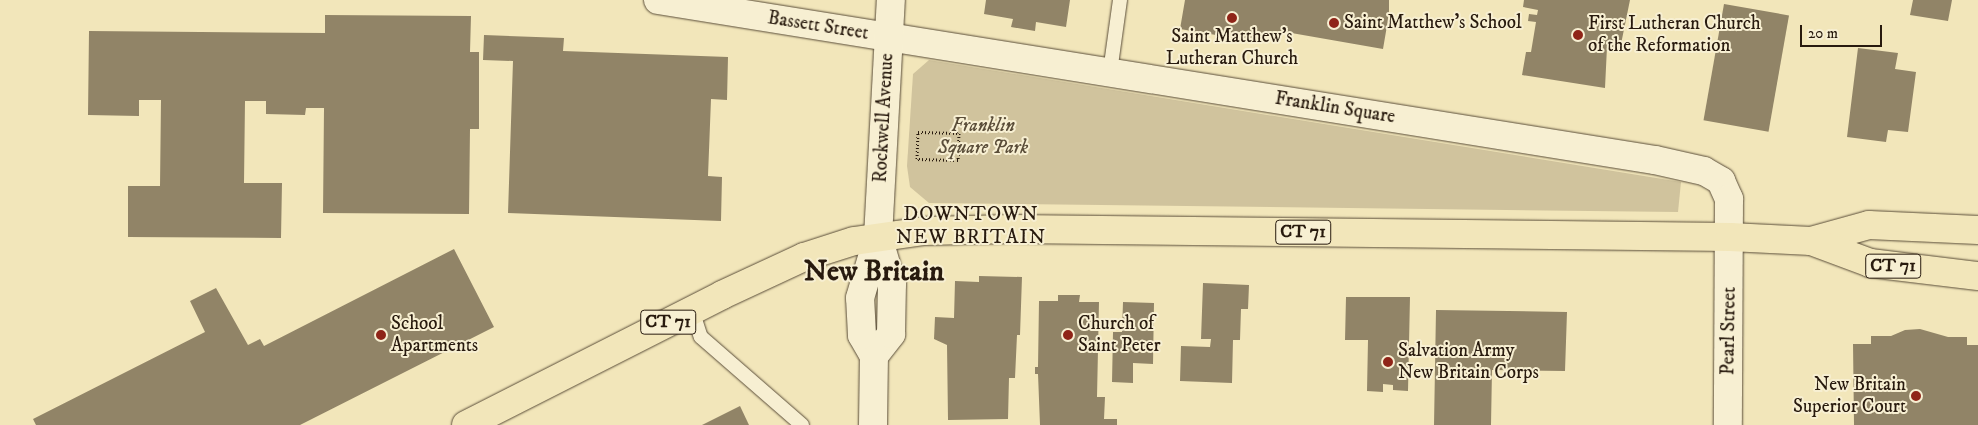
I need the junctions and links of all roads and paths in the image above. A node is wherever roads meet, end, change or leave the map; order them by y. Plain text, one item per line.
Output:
1 (658, 0) edge
2 (891, 0) edge
3 (1120, 0) edge
4 (889, 37) junction
5 (1110, 72) junction
6 (911, 145) dead end
7 (916, 145) junction
8 (1909, 226) junction
9 (1978, 230) edge
10 (878, 237) junction
11 (1730, 237) junction
12 (1811, 241) junction
13 (1903, 267) junction
14 (1978, 276) edge
15 (692, 310) junction
16 (466, 425) edge
17 (802, 425) edge
18 (873, 425) edge
19 (1728, 425) edge

1 - 4 street, Bassett Street
2 - 4 street, Rockwell Avenue
3 - 5 lane
4 - 5 street, Franklin Square
4 - 10 street, Rockwell Avenue
5 - 11 street, Franklin Square
6 - 7 path
7 - 7 path
8 - 9 main road, CT 71
8 - 12 main road, CT 71
8 - 13 main road
10 - 11 main road, CT 71
10 - 15 main road, CT 71
10 - 18 street, Rockwell Avenue
11 - 12 main road, CT 71
11 - 19 street, Pearl Street
12 - 13 main road, CT 71
13 - 14 main road, CT 71
15 - 16 main road, CT 71
15 - 17 lane

